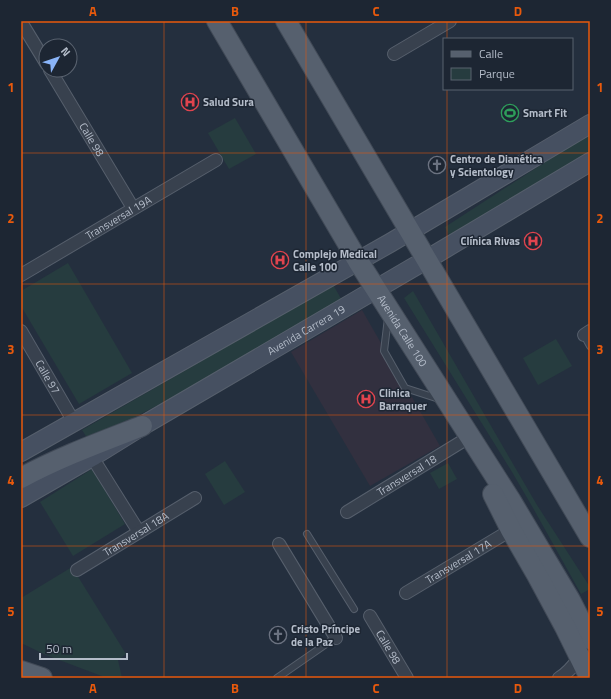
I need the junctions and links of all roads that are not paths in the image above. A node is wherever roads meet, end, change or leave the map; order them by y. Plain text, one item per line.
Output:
1 (217, 21) edge
2 (286, 21) edge
3 (450, 21) edge
4 (21, 22) edge
5 (38, 50) edge
6 (394, 54) dead end
7 (55, 78) edge
8 (590, 124) edge
9 (216, 160) dead end
10 (590, 162) edge
11 (133, 208) junction
12 (410, 232) junction
13 (426, 259) junction
14 (358, 261) junction
15 (21, 275) edge
16 (376, 289) junction
17 (390, 311) junction
18 (21, 331) edge
19 (587, 333) edge
20 (590, 346) edge
21 (448, 401) junction
22 (74, 422) junction
23 (142, 426) junction
24 (466, 439) junction
25 (21, 452) edge
26 (92, 457) junction
27 (21, 478) edge
28 (21, 498) edge
29 (195, 498) dead end
30 (347, 512) dead end
31 (511, 530) junction
32 (139, 532) junction
33 (307, 534) dead end
34 (590, 537) edge
35 (279, 544) dead end
36 (77, 570) dead end
37 (406, 592) dead end
38 (354, 610) dead end
39 (370, 616) dead end
40 (590, 639) edge
41 (332, 640) joint
42 (580, 657) junction
43 (21, 666) edge
44 (34, 675) edge
45 (277, 678) edge
46 (407, 678) edge
47 (559, 678) edge
48 (590, 678) edge

1 - 14 main road, Avenida Calle 100
2 - 12 main road
3 - 6 street
4 - 5 street
7 - 11 street, Calle 98
8 - 12 main road
9 - 11 street, Transversal 19A
10 - 13 main road, Avenida Carrera 19
11 - 15 street, Transversal 19A
12 - 13 main road
12 - 14 main road
13 - 16 main road, Avenida Carrera 19
13 - 34 main road
14 - 16 main road, Avenida Calle 100
14 - 22 main road
16 - 17 main road, Avenida Calle 100
16 - 23 main road, Avenida Carrera 19
17 - 21 main road, Avenida Calle 100
17 - 21 lane
18 - 22 street, Calle 97
19 - 20 lane
21 - 24 main road
21 - 40 main road, Avenida Calle 100
22 - 25 main road
23 - 26 main road, Avenida Carrera 19
23 - 27 main road
24 - 30 street, Transversal 18
24 - 31 main road
26 - 28 main road, Avenida Carrera 19
26 - 32 street
29 - 32 street, Transversal 18A
31 - 37 street, Transversal 17A
31 - 42 main road
32 - 36 street, Transversal 18A
33 - 38 lane
35 - 41 street
39 - 46 street, Calle 98
41 - 45 lane
42 - 47 street
42 - 48 main road
43 - 44 main road

